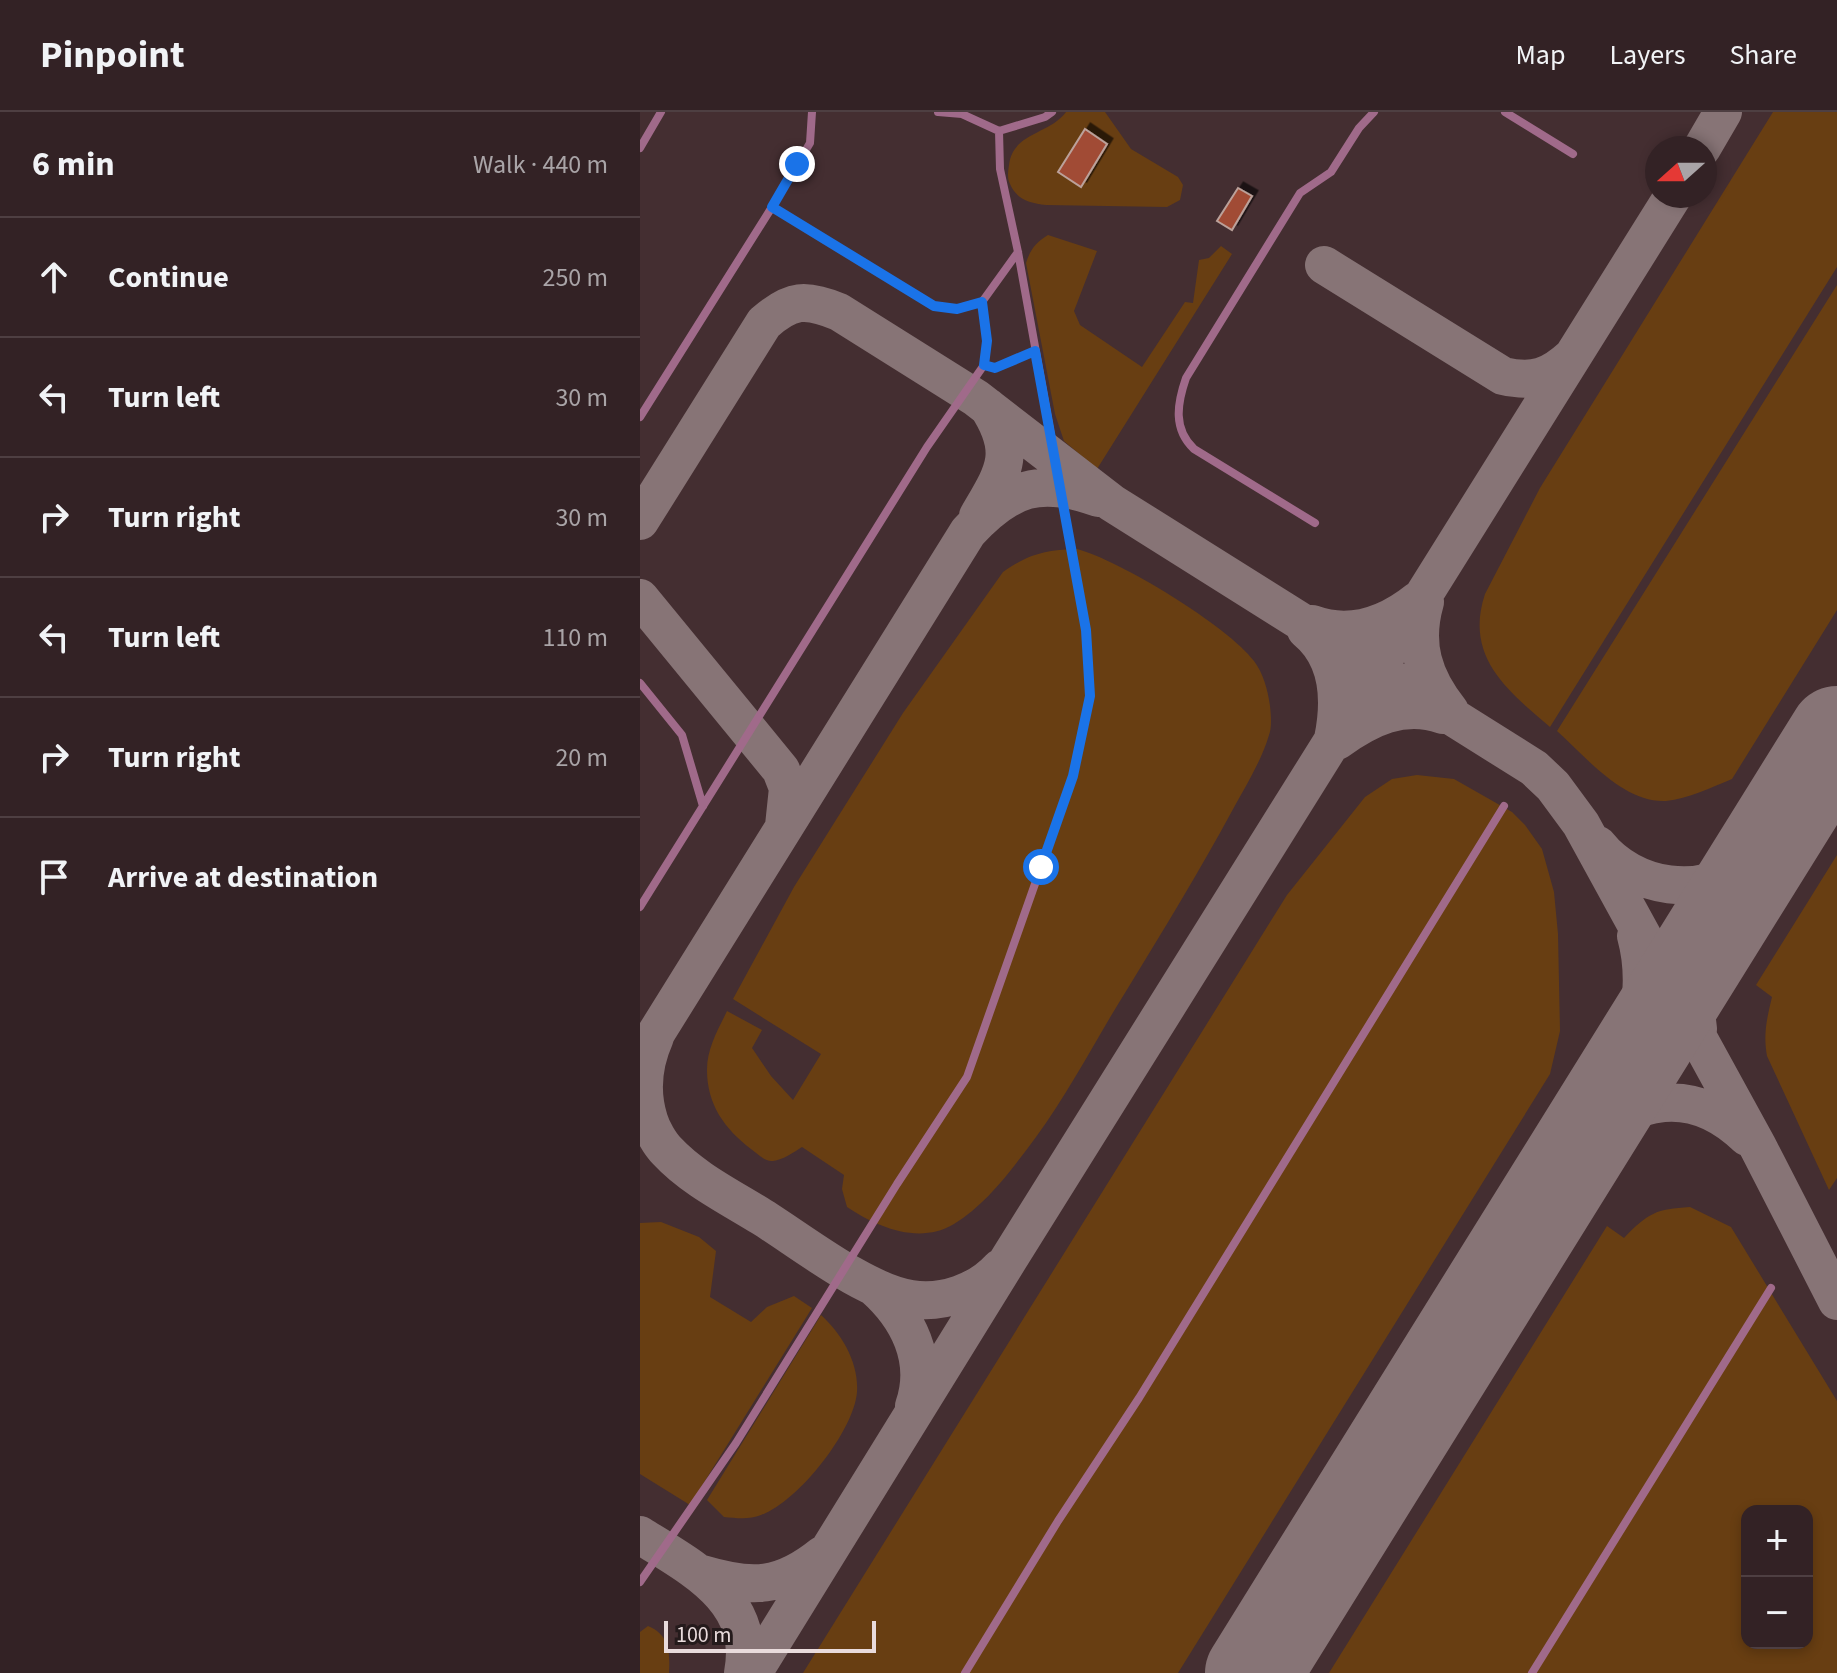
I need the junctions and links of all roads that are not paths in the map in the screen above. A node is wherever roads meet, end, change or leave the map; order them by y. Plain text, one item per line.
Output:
1 (661, 112) edge
2 (812, 112) edge
3 (938, 112) edge
4 (1052, 112) edge
5 (1374, 112) edge
6 (1505, 112) edge
7 (962, 113) edge
8 (976, 116) edge
9 (999, 131) junction
10 (640, 148) edge
11 (1573, 154) dead end
12 (772, 207) junction
13 (1018, 252) junction
14 (982, 302) junction
15 (1035, 351) junction
16 (984, 365) junction
17 (640, 417) edge
18 (1315, 523) dead end
19 (640, 683) edge
20 (703, 806) junction
21 (1504, 806) dead end
22 (640, 907) edge
23 (1771, 1288) dead end
24 (640, 1582) edge
25 (965, 1673) edge
26 (1532, 1673) edge

1 - 10 lane
2 - 12 lane
3 - 7 lane
4 - 9 lane
5 - 18 lane
6 - 11 lane
7 - 8 lane
8 - 9 lane
9 - 13 lane
12 - 14 lane
12 - 17 lane
13 - 14 lane
13 - 15 lane
14 - 16 lane
15 - 16 lane
15 - 24 lane
16 - 20 lane
19 - 20 lane
20 - 22 lane
21 - 25 lane
23 - 26 lane

